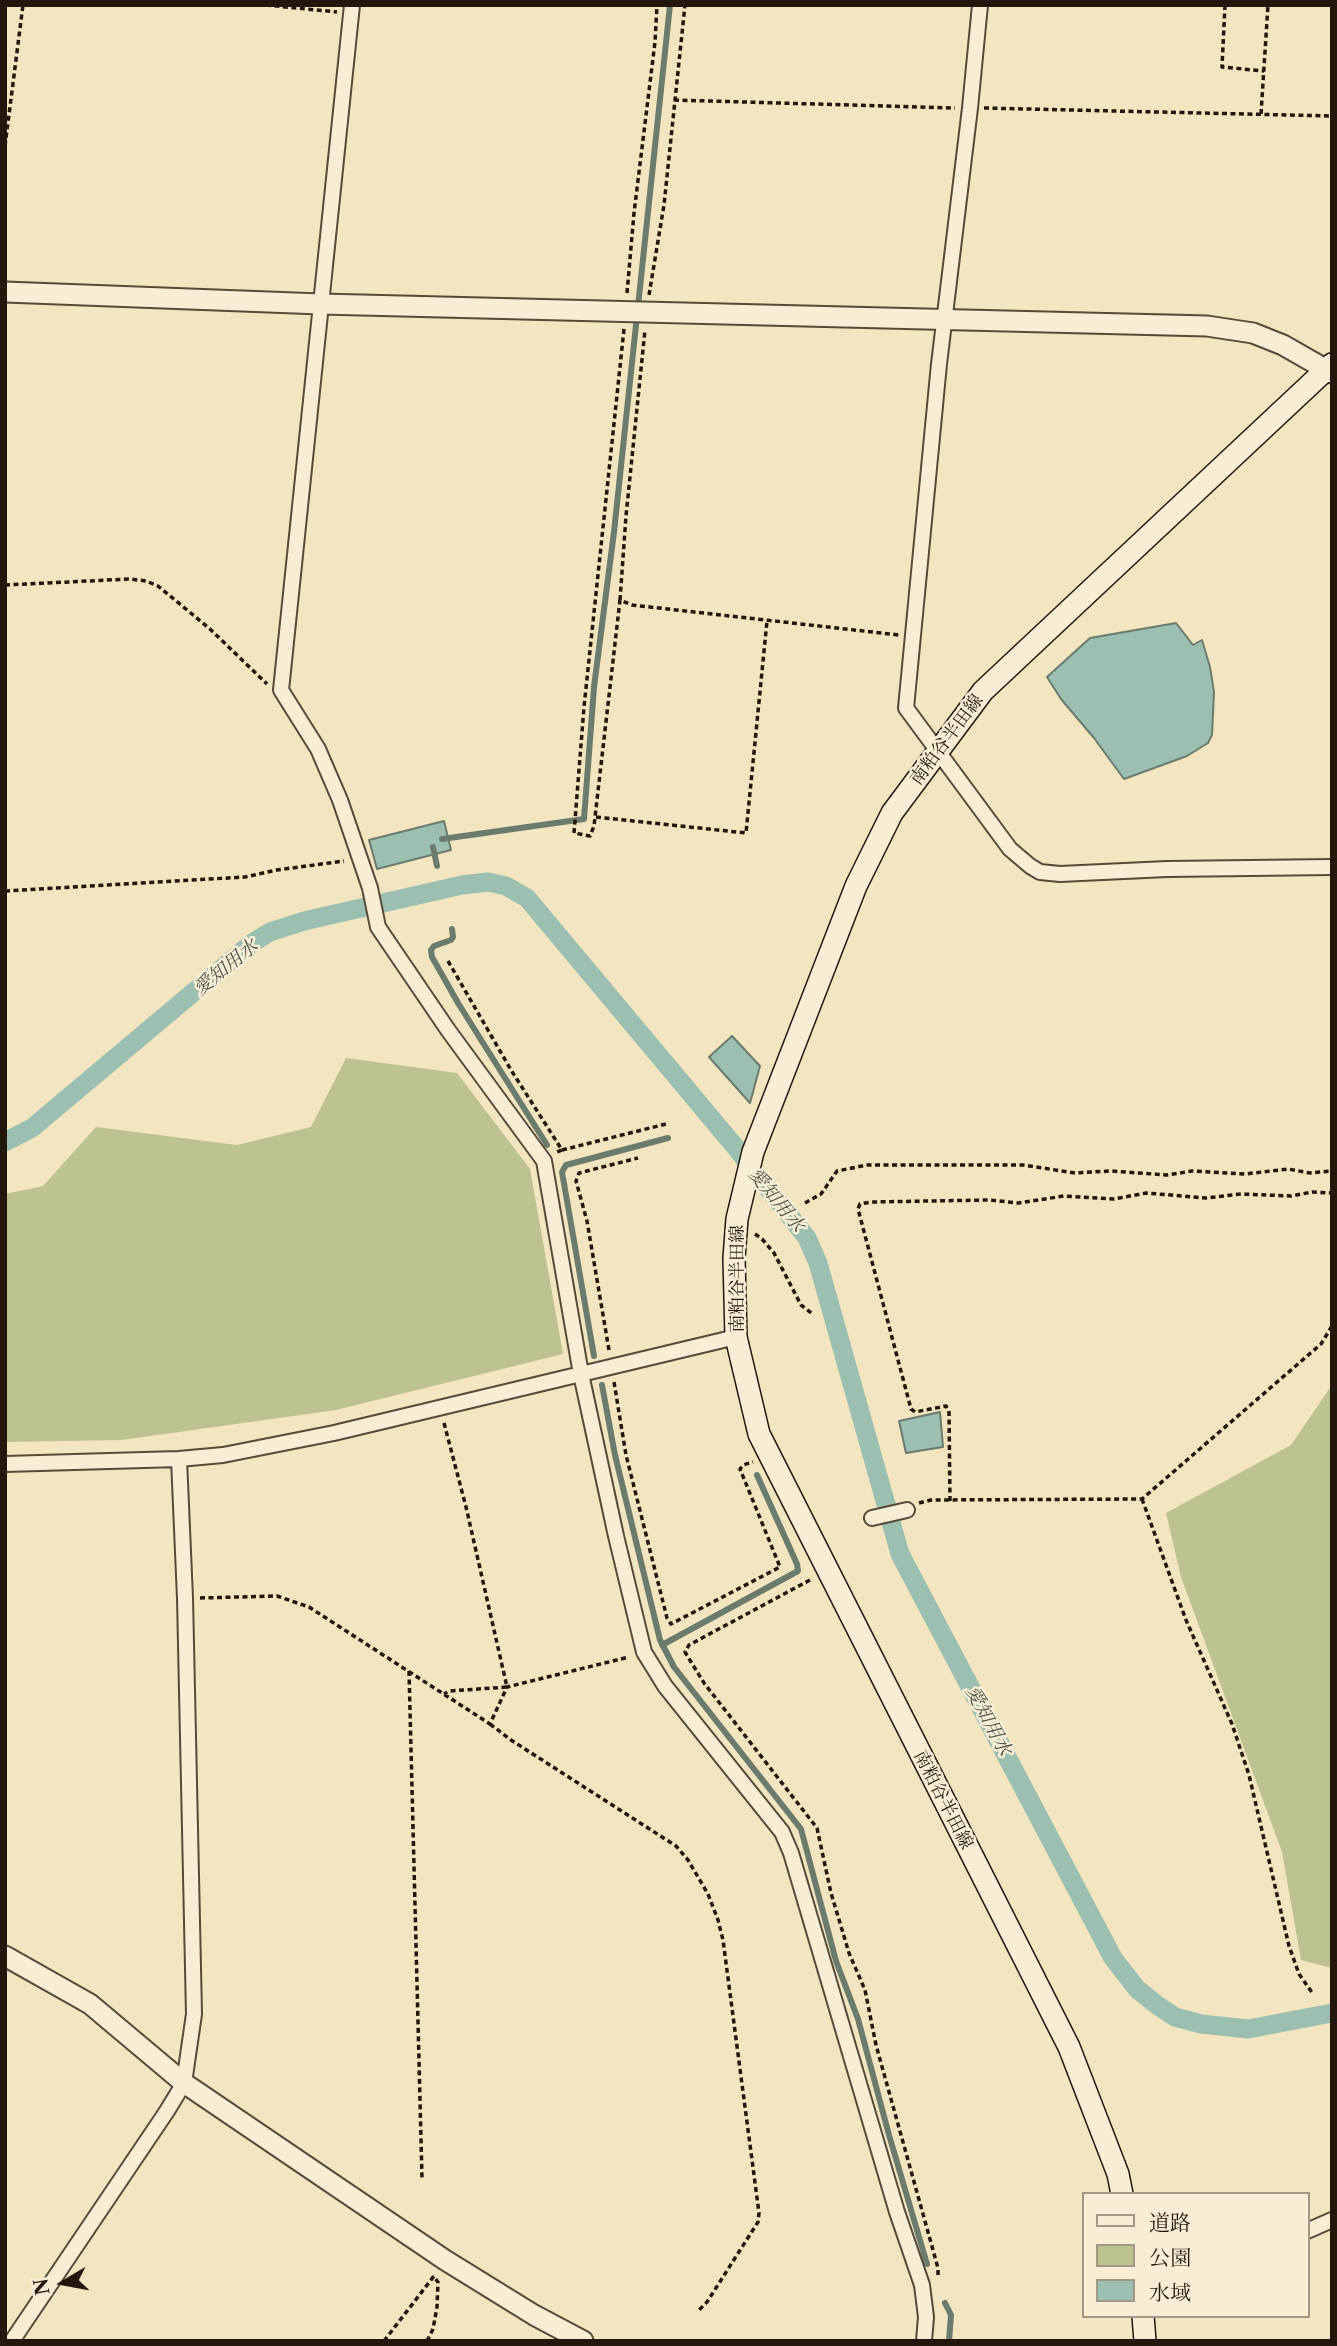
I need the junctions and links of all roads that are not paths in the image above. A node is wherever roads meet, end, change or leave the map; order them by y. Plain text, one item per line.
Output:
1 (980, 5) edge
2 (352, 9) edge
3 (5, 292) edge
4 (321, 304) junction
5 (946, 319) junction
6 (1329, 368) edge
7 (938, 752) junction
8 (1332, 867) edge
9 (736, 1337) junction
10 (582, 1374) junction
11 (179, 1459) junction
12 (5, 1464) edge
13 (907, 1510) road end
14 (872, 1518) dead end
15 (5, 1956) edge
16 (184, 2083) junction
17 (1122, 2192) edge
18 (1332, 2220) edge
19 (1309, 2230) edge
20 (1143, 2318) edge
21 (12, 2341) edge
22 (583, 2341) edge
23 (925, 2341) edge
24 (1145, 2341) edge

1 - 5 street
2 - 4 street
3 - 4 street
4 - 5 street
4 - 10 street
5 - 6 street
5 - 7 street
6 - 7 main road, 南粕谷半田線
7 - 8 street
7 - 9 main road, 南粕谷半田線
9 - 10 street
9 - 17 main road, 南粕谷半田線
10 - 11 street
10 - 23 street
11 - 12 street
11 - 16 street
13 - 14 street
15 - 16 street
16 - 21 street
16 - 22 street
18 - 19 street
20 - 24 main road

